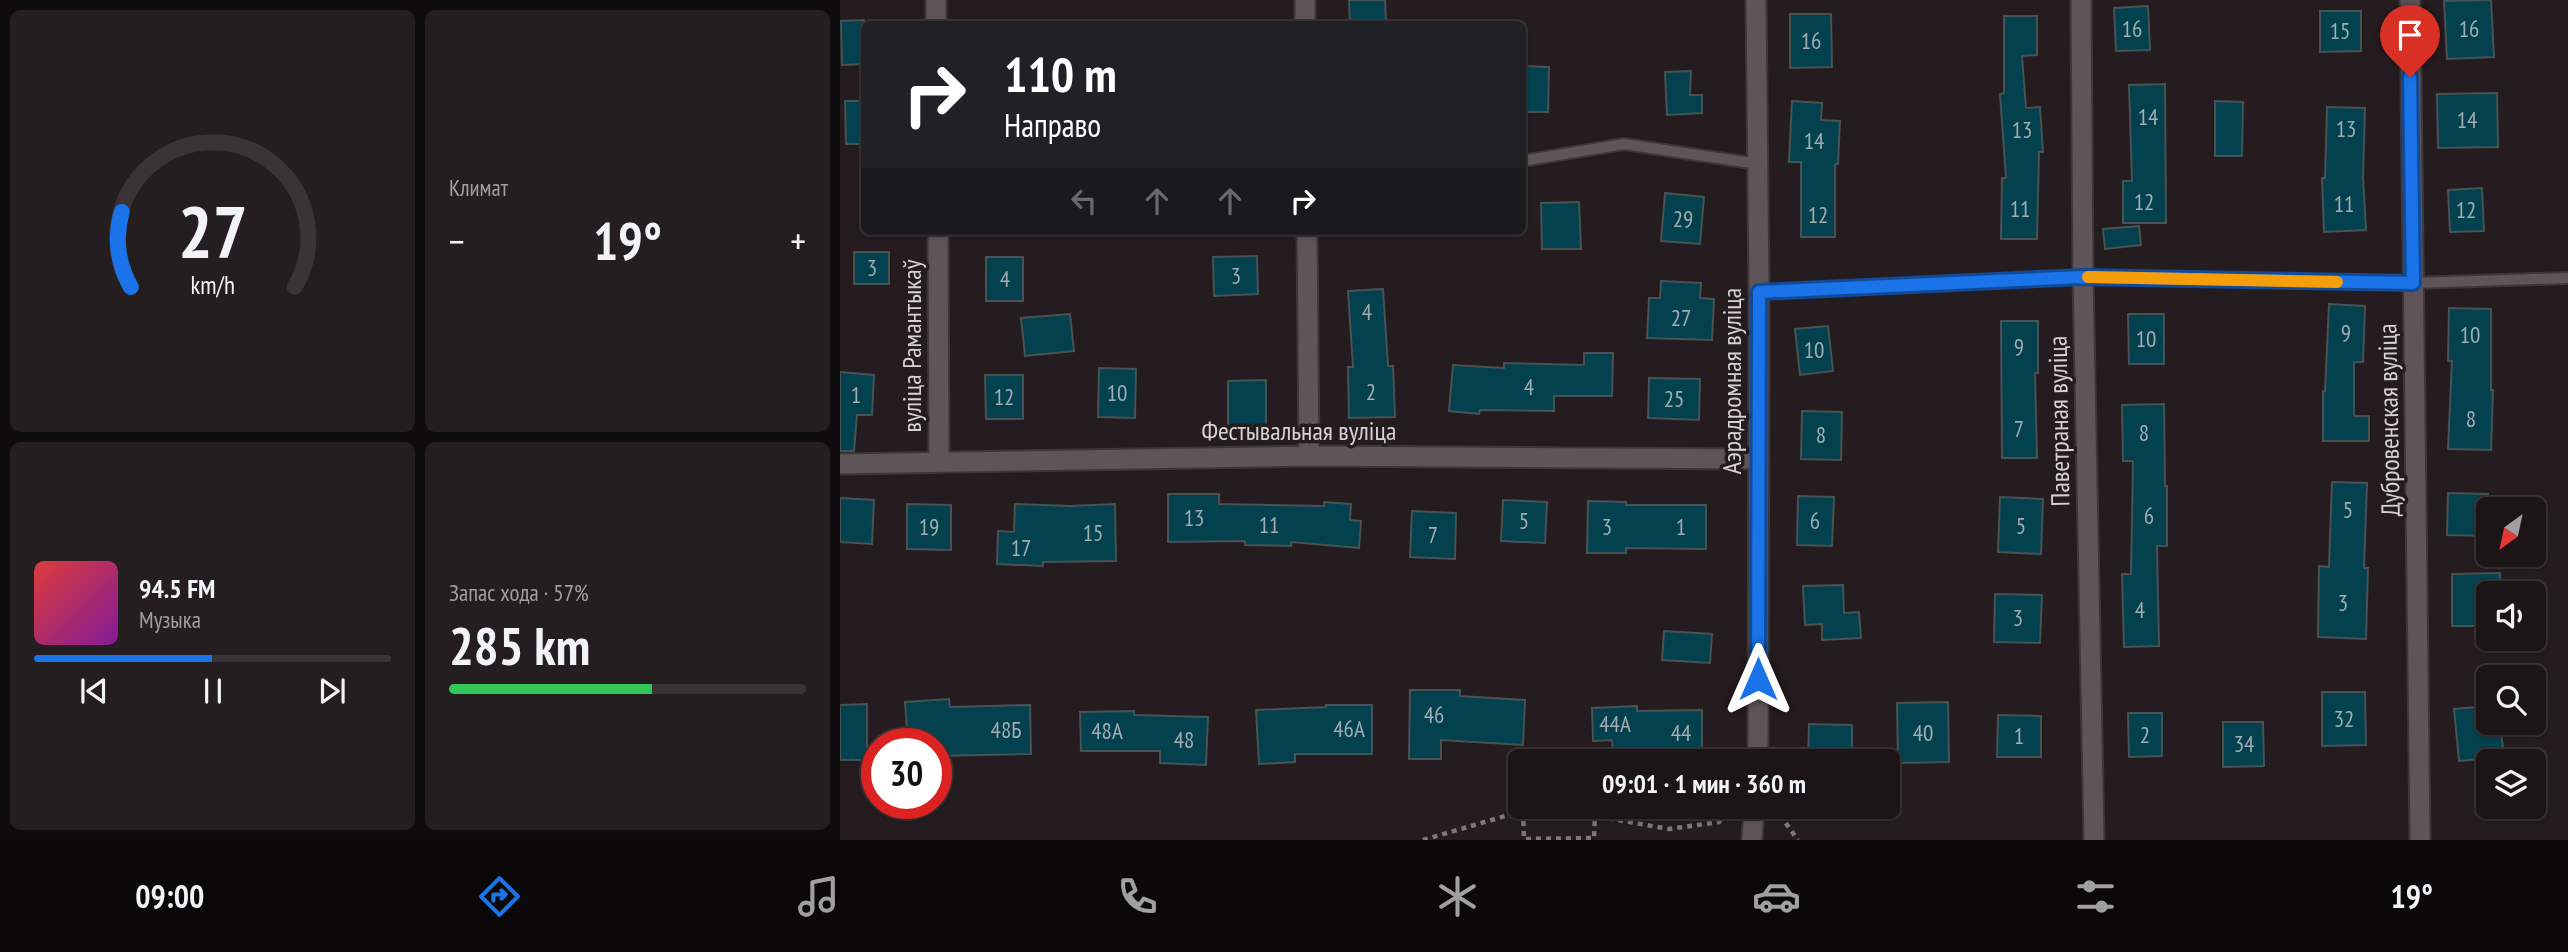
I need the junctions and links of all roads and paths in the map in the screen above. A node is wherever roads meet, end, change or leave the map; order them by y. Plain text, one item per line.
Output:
1 (936, 0) edge
2 (1305, 0) edge
3 (1756, 0) edge
4 (2081, 0) edge
5 (2410, 0) edge
6 (936, 21) edge
7 (1305, 21) edge
8 (1526, 161) edge
9 (1758, 164) junction
10 (938, 235) edge
11 (1307, 235) edge
12 (2083, 277) junction
13 (2568, 278) edge
14 (2413, 283) junction
15 (1759, 292) junction
16 (1309, 456) junction
17 (1759, 459) junction
18 (939, 460) junction
19 (840, 464) edge
20 (1758, 749) edge
21 (1508, 815) edge
22 (1523, 819) edge
23 (1595, 819) edge
24 (1612, 819) edge
25 (1721, 819) edge
26 (1753, 819) edge
27 (1783, 819) edge
28 (1423, 840) edge
29 (1752, 840) edge
30 (1798, 840) edge
31 (2094, 840) edge
32 (2420, 840) edge

1 - 6 street
2 - 7 street
3 - 9 street, Аэрадромная вуліца
4 - 12 street, Паветраная вуліца
5 - 14 street, Дубровенская вуліца
8 - 9 lane
9 - 15 street, Аэрадромная вуліца
10 - 18 street, вуліца Рамантыкаў
11 - 16 street
12 - 14 lane
12 - 15 lane
12 - 31 street, Паветраная вуліца
13 - 14 lane
14 - 32 street, Дубровенская вуліца
15 - 17 street, Аэрадромная вуліца
16 - 17 street, Фестывальная вуліца
16 - 18 street, Фестывальная вуліца
17 - 20 street, Аэрадромная вуліца
18 - 19 street, Фестывальная вуліца
21 - 28 path
22 - 23 path
24 - 25 path
26 - 29 street
27 - 30 path

